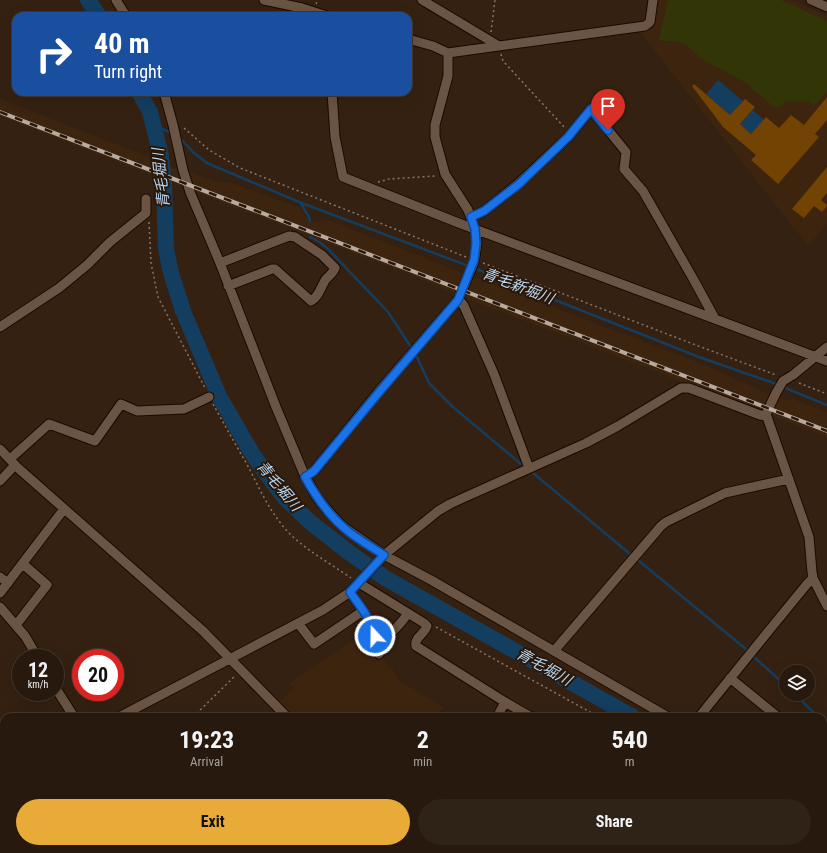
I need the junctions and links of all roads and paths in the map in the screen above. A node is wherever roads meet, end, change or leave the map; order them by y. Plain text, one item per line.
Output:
1 (116, 0) edge
2 (264, 0) edge
3 (422, 0) edge
4 (495, 0) edge
5 (653, 0) edge
6 (811, 0) edge
7 (827, 7) edge
8 (124, 12) edge
9 (314, 12) edge
10 (412, 40) edge
11 (490, 41) junction
12 (499, 46) junction
13 (448, 53) junction
14 (166, 96) edge
15 (332, 96) edge
16 (177, 126) junction
17 (571, 134) junction
18 (445, 174) junction
19 (367, 186) junction
20 (146, 199) dead end
21 (146, 214) junction
22 (471, 217) junction
23 (475, 229) junction
24 (475, 260) junction
25 (220, 263) junction
26 (228, 286) junction
27 (458, 300) junction
28 (715, 319) junction
29 (0, 327) edge
30 (827, 347) edge
31 (815, 356) junction
32 (827, 361) edge
33 (783, 379) junction
34 (797, 382) dead end
35 (827, 394) edge
36 (209, 397) junction
37 (766, 414) junction
38 (0, 449) edge
39 (12, 462) junction
40 (529, 468) junction
41 (305, 477) junction
42 (789, 479) junction
43 (0, 481) edge
44 (64, 509) junction
45 (381, 558) junction
46 (23, 564) junction
47 (0, 577) edge
48 (813, 578) junction
49 (362, 580) junction
50 (8, 583) junction
51 (350, 592) junction
52 (0, 593) edge
53 (827, 606) edge
54 (0, 607) edge
55 (363, 611) junction
56 (408, 613) junction
57 (298, 623) junction
58 (16, 626) junction
59 (427, 626) junction
60 (33, 649) edge
61 (554, 651) junction
62 (230, 659) junction
63 (241, 670) junction
64 (730, 678) junction
65 (64, 701) edge
66 (505, 702) junction
67 (71, 713) edge
68 (127, 713) edge
69 (198, 713) edge
70 (284, 713) edge
71 (499, 713) edge
72 (524, 713) edge
73 (592, 713) edge
74 (661, 713) edge
75 (702, 713) edge
76 (773, 713) edge

1 - 8 street
2 - 9 street
3 - 11 street
4 - 11 path
5 - 12 street
6 - 7 street
10 - 13 street
11 - 12 street
12 - 13 street
12 - 17 path
13 - 18 street
14 - 16 street
15 - 19 street
16 - 24 path
16 - 25 street
17 - 22 street
17 - 28 street
18 - 19 path
18 - 22 street
19 - 23 street
20 - 21 street
21 - 29 street
21 - 36 path
22 - 23 street
23 - 24 street
23 - 28 street
24 - 27 street
24 - 33 path
25 - 26 street
25 - 26 street
26 - 41 street
27 - 40 street
27 - 41 street
28 - 31 street
30 - 31 street
31 - 32 street
31 - 33 street
33 - 37 street
34 - 35 path
36 - 39 street
36 - 49 path
37 - 40 street
37 - 42 street
38 - 39 street
39 - 43 street
39 - 44 street
40 - 45 street
41 - 45 street
42 - 48 street
42 - 61 street
44 - 46 street
44 - 62 street
45 - 49 street
45 - 61 street
46 - 50 street
46 - 58 street
47 - 50 street
48 - 53 street
48 - 64 street
49 - 51 street
49 - 56 street
50 - 52 street
51 - 55 street
51 - 57 street
54 - 58 street
55 - 56 street
55 - 57 street
56 - 59 street
57 - 62 street
58 - 60 street
59 - 66 street
59 - 73 path
61 - 74 street
62 - 63 street
62 - 68 street
63 - 69 path
63 - 70 street
64 - 75 street
64 - 76 street
65 - 67 street
66 - 71 street
66 - 72 street

